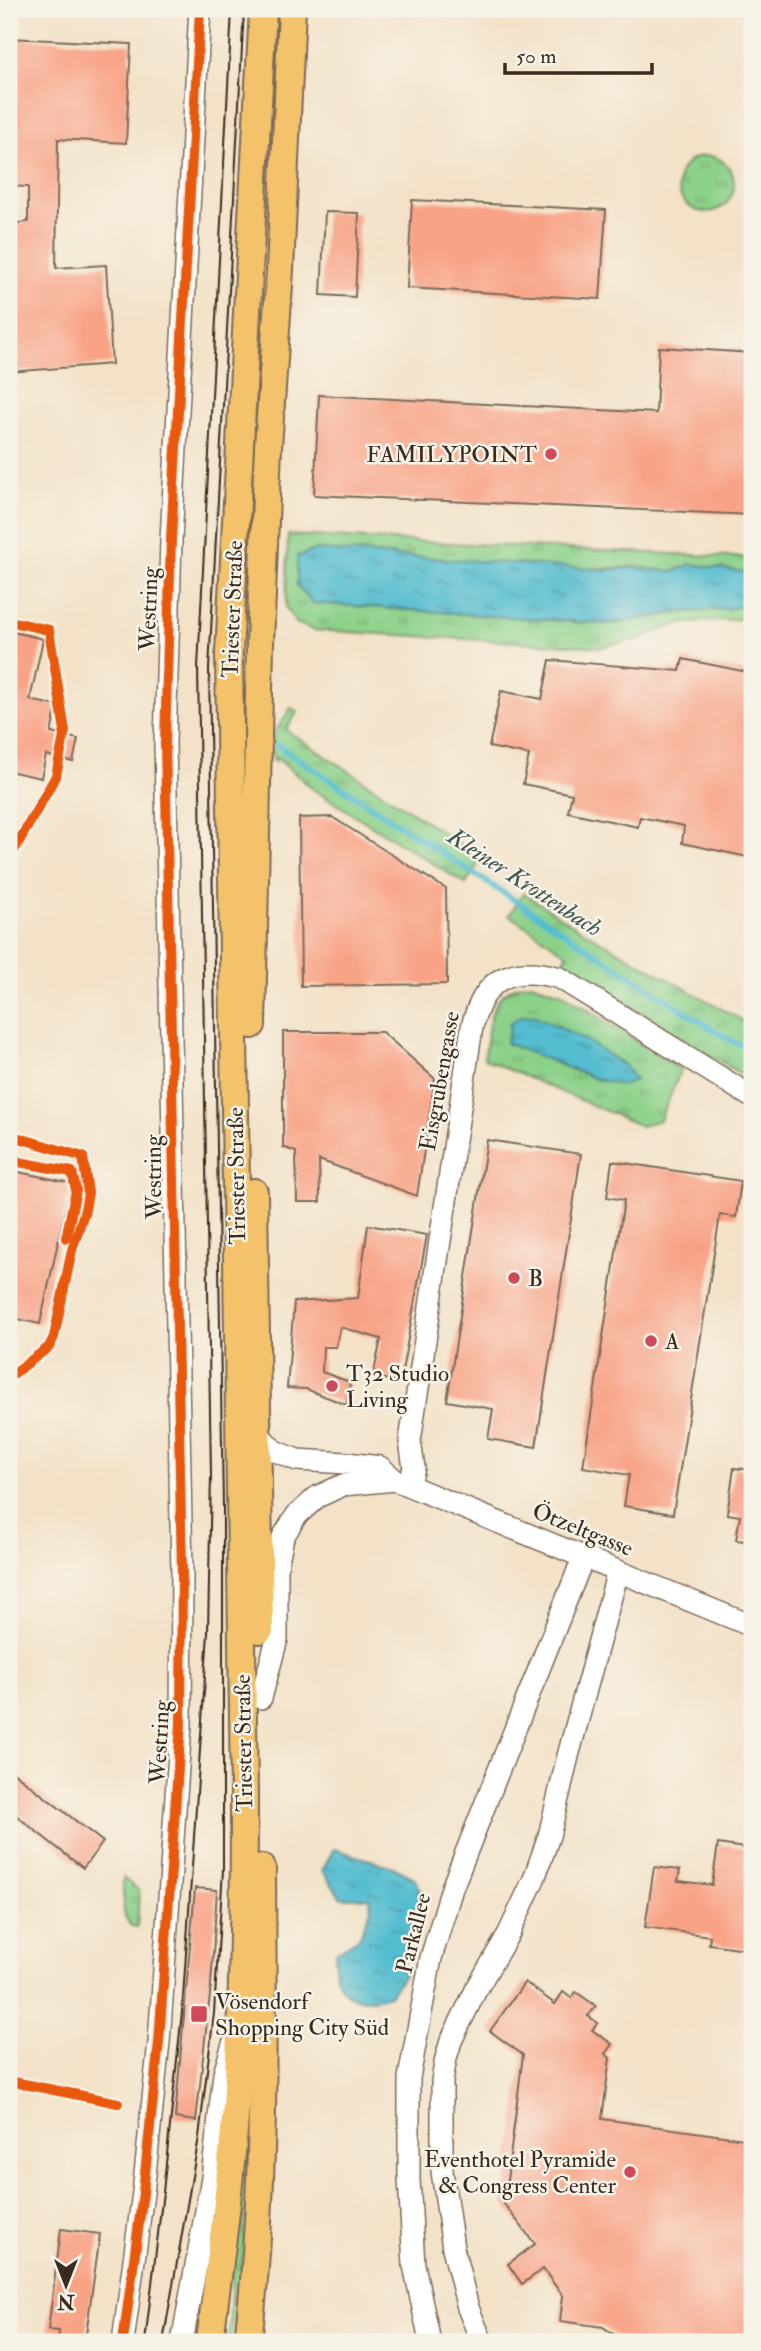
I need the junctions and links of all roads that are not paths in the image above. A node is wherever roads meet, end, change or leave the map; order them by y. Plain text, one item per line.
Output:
1 (200, 9) edge
2 (263, 9) edge
3 (292, 9) edge
4 (752, 1097) edge
5 (258, 1434) junction
6 (402, 1482) junction
7 (583, 1558) junction
8 (618, 1571) junction
9 (752, 1626) edge
10 (261, 1698) junction
11 (240, 2022) junction
12 (409, 2117) junction
13 (442, 2117) junction
14 (123, 2342) edge
15 (182, 2342) edge
16 (209, 2342) edge
17 (248, 2342) edge
18 (430, 2342) edge
19 (482, 2342) edge

1 - 14 street, Westring
2 - 11 main road, Triester Straße
3 - 5 main road, Triester Straße
4 - 6 street, Eisgrubengasse
5 - 6 street, Ötzeltgasse
5 - 10 main road, Triester Straße
6 - 7 street, Ötzeltgasse
6 - 10 street, Ötzeltgasse
7 - 8 street, Ötzeltgasse
7 - 12 street, Parkallee
8 - 9 street, Ötzeltgasse
8 - 13 street
10 - 17 main road, Triester Straße
11 - 15 street
11 - 16 main road, Triester Straße
12 - 13 street
12 - 18 street, Parkallee
13 - 19 street

